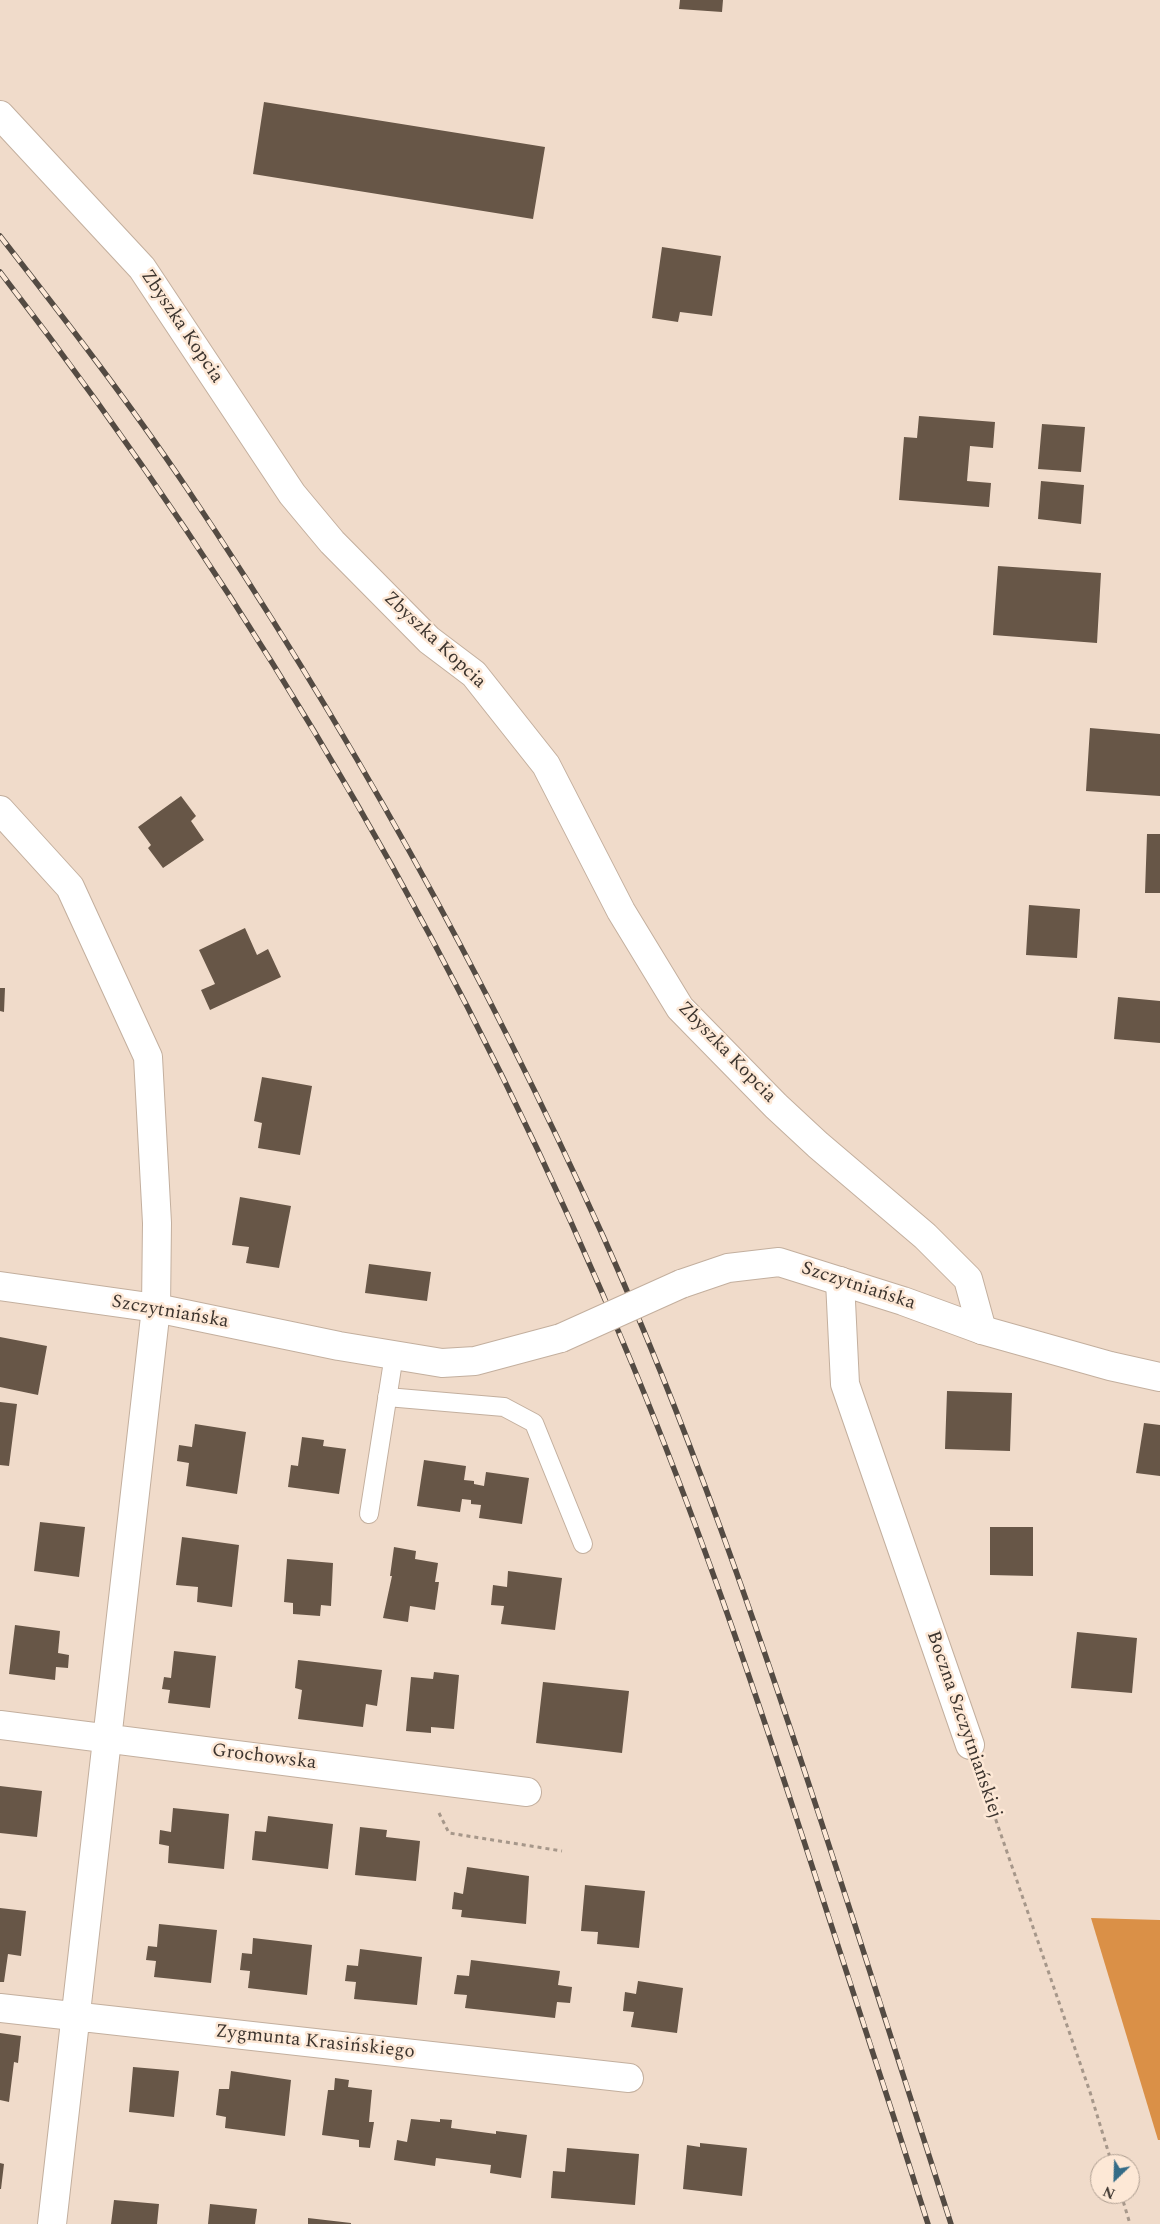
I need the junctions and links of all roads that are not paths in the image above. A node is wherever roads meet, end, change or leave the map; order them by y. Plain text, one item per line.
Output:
1 (0, 115) edge
2 (0, 810) edge
3 (840, 1281) junction
4 (0, 1286) edge
5 (156, 1308) junction
6 (982, 1330) junction
7 (394, 1355) junction
8 (1160, 1377) edge
9 (387, 1397) junction
10 (369, 1514) dead end
11 (584, 1544) dead end
12 (0, 1725) edge
13 (107, 1738) junction
14 (970, 1746) road end
15 (527, 1792) dead end
16 (0, 2008) edge
17 (75, 2016) junction
18 (630, 2078) dead end
19 (52, 2224) edge

1 - 6 street, Zbyszka Kopcia
2 - 5 street
3 - 6 street, Szczytniańska
3 - 7 street, Szczytniańska, bridge
3 - 14 street, Boczna Szczytniańskiej
4 - 5 street, Szczytniańska
5 - 7 street, Szczytniańska
5 - 13 street
6 - 8 street, Szczytniańska
7 - 9 lane
9 - 10 lane
9 - 11 lane
12 - 13 street, Grochowska
13 - 15 street, Grochowska
13 - 17 street
16 - 17 street, Zygmunta Krasińskiego
17 - 18 street, Zygmunta Krasińskiego
17 - 19 street

